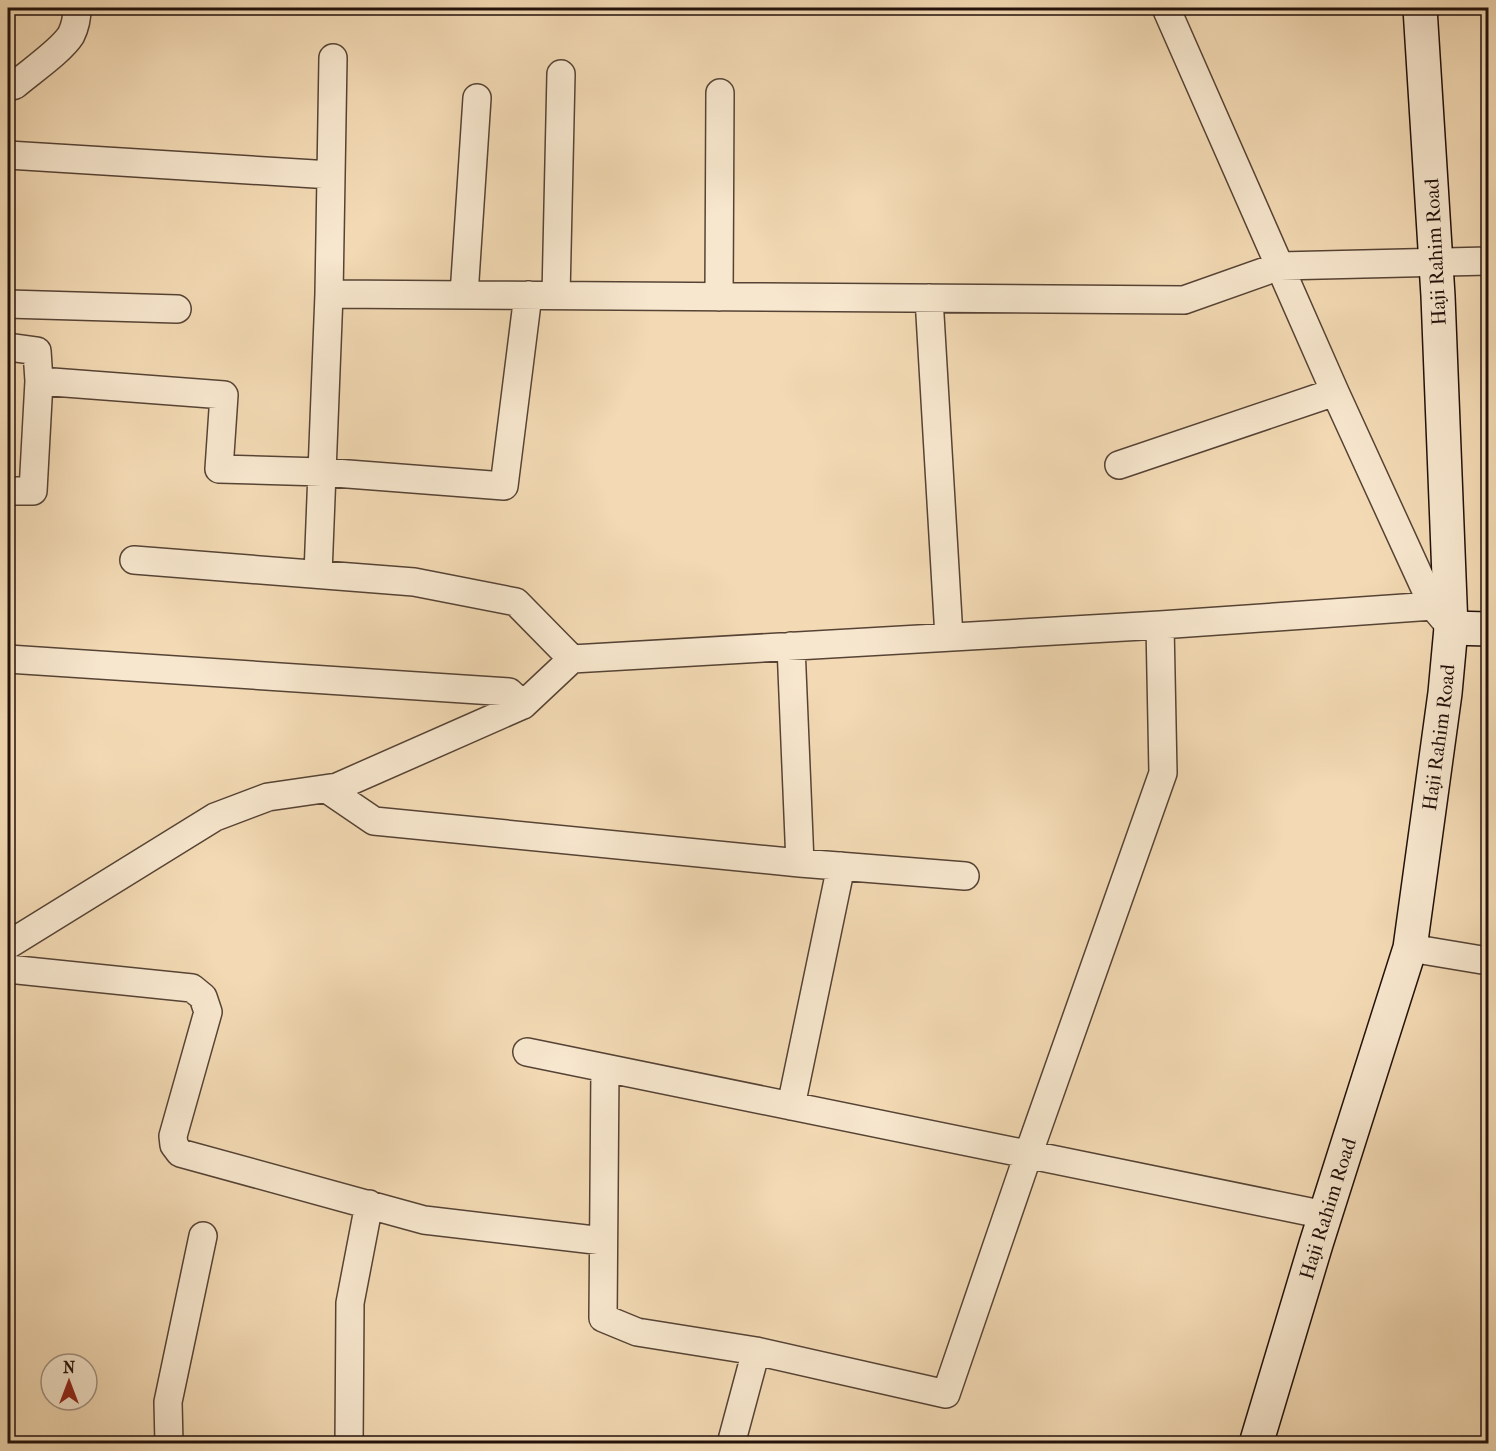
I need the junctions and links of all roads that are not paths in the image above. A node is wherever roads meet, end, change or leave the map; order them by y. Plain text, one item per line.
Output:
1 (77, 8) edge
2 (1166, 8) edge
3 (1420, 8) edge
4 (333, 58) dead end
5 (561, 74) dead end
6 (8, 87) edge
7 (720, 93) dead end
8 (477, 98) dead end
9 (8, 155) edge
10 (331, 175) junction
11 (1488, 261) edge
12 (1436, 263) junction
13 (1280, 266) junction
14 (329, 294) junction
15 (464, 295) junction
16 (528, 295) junction
17 (556, 295) junction
18 (719, 297) junction
19 (929, 298) junction
20 (8, 304) edge
21 (177, 309) dead end
22 (8, 347) edge
23 (39, 381) junction
24 (1335, 392) junction
25 (1119, 465) dead end
26 (322, 472) junction
27 (8, 491) edge
28 (134, 560) dead end
29 (318, 574) junction
30 (1442, 617) junction
31 (1160, 625) junction
32 (1488, 629) edge
33 (949, 637) junction
34 (791, 646) junction
35 (8, 659) edge
36 (572, 659) junction
37 (523, 705) junction
38 (327, 789) junction
39 (800, 863) junction
40 (841, 866) junction
41 (965, 876) dead end
42 (8, 945) edge
43 (1410, 948) junction
44 (1488, 961) edge
45 (8, 969) edge
46 (527, 1052) dead end
47 (605, 1068) junction
48 (791, 1106) junction
49 (1028, 1155) junction
50 (369, 1204) junction
51 (1325, 1215) junction
52 (203, 1236) dead end
53 (603, 1241) junction
54 (756, 1351) junction
55 (169, 1443) edge
56 (349, 1443) edge
57 (731, 1443) edge
58 (1256, 1443) edge

1 - 6 street
2 - 13 street
3 - 12 main road, Haji Rahim Road
4 - 10 street
5 - 17 street
7 - 18 street
8 - 15 street
9 - 10 street
10 - 14 street
11 - 12 street
12 - 13 street
12 - 30 main road, Haji Rahim Road
13 - 19 street
13 - 24 street
14 - 15 street
14 - 26 street
15 - 16 street
16 - 17 street
16 - 26 street
17 - 18 street
18 - 19 street
19 - 33 street
20 - 21 street
22 - 23 street
23 - 26 street
23 - 27 street
24 - 25 street
24 - 30 street
26 - 29 street
28 - 29 street
29 - 36 street
30 - 31 street
30 - 32 main road
30 - 43 main road, Haji Rahim Road
31 - 33 street
31 - 49 street
33 - 34 street
34 - 36 street
34 - 39 street
35 - 37 street
36 - 37 street
37 - 38 street
38 - 39 street
38 - 42 street
39 - 40 street
40 - 41 street
40 - 48 street
43 - 44 street
43 - 51 main road, Haji Rahim Road
45 - 50 street
46 - 47 street
47 - 48 street
47 - 53 street
48 - 49 street
49 - 51 street
49 - 54 street
50 - 53 street
50 - 56 street
51 - 58 main road, Haji Rahim Road
52 - 55 street
53 - 54 street
54 - 57 street

